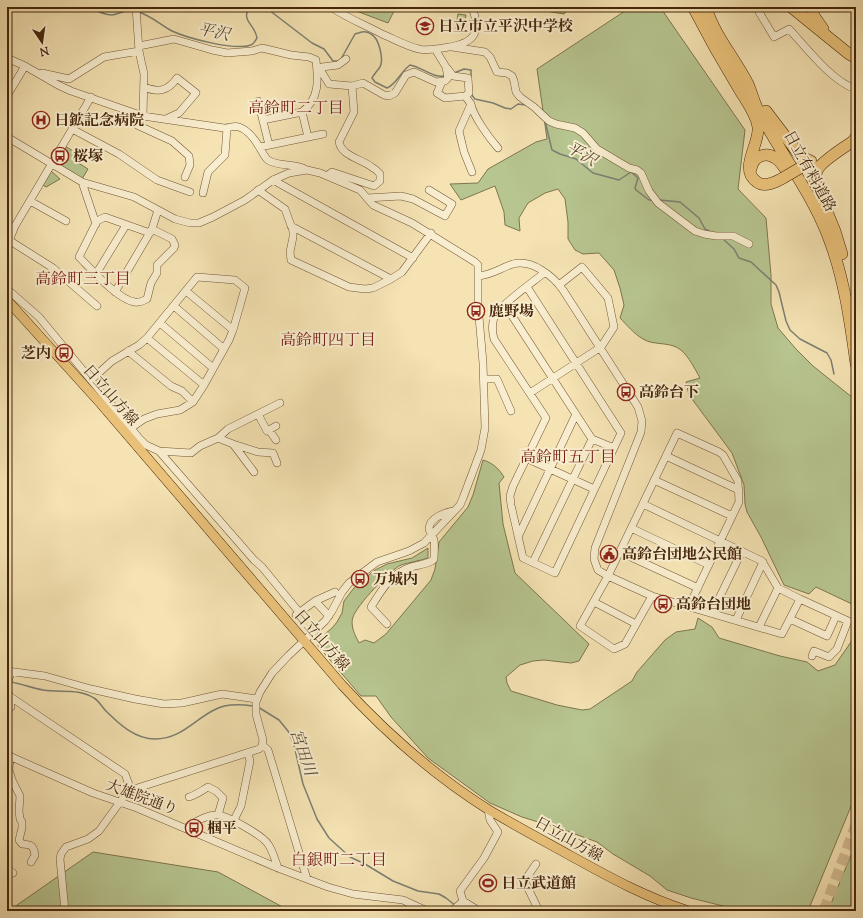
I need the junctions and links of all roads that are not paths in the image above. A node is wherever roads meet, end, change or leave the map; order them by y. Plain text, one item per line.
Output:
1 (331, 7) edge
2 (472, 7) edge
3 (693, 7) edge
4 (700, 7) edge
5 (706, 7) edge
6 (756, 7) edge
7 (791, 7) edge
8 (811, 7) edge
9 (136, 8) edge
10 (710, 37) junction
11 (837, 45) junction
12 (452, 47) junction
13 (139, 49) junction
14 (435, 49) junction
15 (7, 58) edge
16 (856, 58) edge
17 (346, 59) dead end
18 (25, 66) junction
19 (38, 73) junction
20 (448, 75) junction
21 (352, 86) junction
22 (743, 86) junction
23 (144, 87) junction
24 (856, 88) edge
25 (7, 96) edge
26 (465, 96) junction
27 (90, 97) junction
28 (258, 101) dead end
29 (471, 104) junction
30 (302, 112) junction
31 (141, 115) junction
32 (165, 120) junction
33 (263, 120) junction
34 (227, 128) junction
35 (72, 129) junction
36 (322, 134) dead end
37 (856, 136) edge
38 (7, 137) edge
39 (308, 137) junction
40 (269, 146) junction
41 (260, 147) junction
42 (498, 148) dead end
43 (811, 161) junction
44 (52, 164) junction
45 (307, 170) junction
46 (472, 172) dead end
47 (751, 172) junction
48 (328, 176) junction
49 (185, 178) dead end
50 (274, 180) junction
51 (82, 182) junction
52 (258, 190) junction
53 (429, 190) dead end
54 (190, 192) dead end
55 (203, 192) dead end
56 (367, 198) junction
57 (30, 201) junction
58 (158, 210) junction
59 (820, 219) junction
60 (66, 221) dead end
61 (96, 224) junction
62 (126, 225) junction
63 (291, 226) junction
64 (151, 231) junction
65 (431, 233) junction
66 (8, 241) edge
67 (749, 244) dead end
68 (413, 258) junction
69 (544, 273) junction
70 (96, 274) junction
71 (478, 276) junction
72 (391, 280) junction
73 (559, 285) junction
74 (527, 287) junction
75 (7, 289) edge
76 (186, 291) junction
77 (115, 292) junction
78 (7, 300) edge
79 (505, 305) junction
80 (97, 306) dead end
81 (174, 306) junction
82 (160, 323) junction
83 (233, 330) junction
84 (50, 331) junction
85 (42, 338) junction
86 (147, 338) junction
87 (601, 347) junction
88 (224, 349) junction
89 (128, 351) junction
90 (854, 352) junction
91 (576, 363) junction
92 (856, 364) edge
93 (213, 368) junction
94 (553, 379) junction
95 (91, 380) junction
96 (484, 380) junction
97 (204, 385) junction
98 (530, 393) junction
99 (192, 402) junction
100 (280, 402) dead end
101 (511, 411) dead end
102 (258, 414) junction
103 (576, 414) junction
104 (128, 430) junction
105 (218, 438) junction
106 (592, 439) junction
107 (276, 440) dead end
108 (233, 444) junction
109 (614, 448) junction
110 (159, 451) junction
111 (666, 456) junction
112 (526, 458) junction
113 (277, 463) dead end
114 (550, 469) junction
115 (254, 472) dead end
116 (572, 479) junction
117 (654, 480) junction
118 (594, 489) junction
119 (739, 490) junction
120 (643, 504) junction
121 (732, 516) junction
122 (631, 528) junction
123 (432, 535) junction
124 (518, 538) junction
125 (721, 540) junction
126 (742, 551) junction
127 (620, 552) junction
128 (533, 562) junction
129 (763, 562) junction
130 (709, 565) junction
131 (608, 576) junction
132 (698, 588) junction
133 (778, 588) junction
134 (335, 592) dead end
135 (652, 596) junction
136 (800, 599) junction
137 (315, 601) junction
138 (594, 602) junction
139 (689, 606) junction
140 (712, 613) junction
141 (329, 616) junction
142 (836, 616) junction
143 (790, 619) junction
144 (736, 620) junction
145 (387, 624) dead end
146 (636, 624) junction
147 (759, 627) junction
148 (304, 641) junction
149 (812, 656) dead end
150 (9, 671) edge
151 (9, 696) junction
152 (256, 701) junction
153 (7, 710) edge
154 (262, 746) junction
155 (248, 753) junction
156 (8, 755) edge
157 (131, 790) junction
158 (190, 797) dead end
159 (120, 802) junction
160 (488, 809) junction
161 (218, 815) junction
162 (234, 820) junction
163 (186, 828) junction
164 (31, 862) dead end
165 (536, 864) dead end
166 (278, 868) junction
167 (307, 879) junction
168 (462, 902) junction
169 (453, 910) edge
170 (65, 911) edge
171 (427, 911) edge
172 (480, 911) edge
173 (539, 911) edge
174 (689, 911) edge

1 - 14 street
2 - 12 street
3 - 10 highway
4 - 10 highway
5 - 22 highway
6 - 24 street
7 - 11 highway
8 - 11 highway
9 - 13 street
10 - 22 highway
11 - 16 highway
12 - 14 street
12 - 67 street
13 - 19 street
13 - 23 street
13 - 30 street
14 - 20 street
15 - 18 street
17 - 21 street
18 - 19 street
18 - 25 street
19 - 27 street
20 - 21 street
20 - 26 street
20 - 26 street
21 - 48 street
22 - 43 highway
22 - 47 highway
22 - 59 highway, 日立有料道路
23 - 31 street
23 - 32 street
26 - 29 street
27 - 31 street
27 - 35 street
28 - 33 street
29 - 42 street
29 - 46 street
30 - 33 street
30 - 39 street
31 - 32 street
31 - 49 street
32 - 34 street
33 - 40 street
34 - 41 street
34 - 55 street
35 - 44 street
35 - 54 street
36 - 39 street
37 - 43 highway
37 - 90 highway
38 - 44 street
39 - 40 street
40 - 41 street
41 - 45 street
43 - 47 highway, bridge
44 - 51 street
44 - 57 street
45 - 48 street
45 - 50 street
47 - 59 highway
48 - 56 street
50 - 52 street
50 - 68 street
51 - 58 street
51 - 61 street
52 - 58 street
52 - 63 street
53 - 56 street
56 - 65 street
57 - 60 street
57 - 66 street
58 - 64 street
59 - 90 highway, 日立有料道路
61 - 62 street
61 - 70 street
62 - 64 street
62 - 70 street
63 - 72 street
63 - 72 street
64 - 77 street
64 - 77 street
65 - 68 street
65 - 71 street
66 - 80 street
68 - 72 street
69 - 71 street
69 - 73 street
69 - 74 street
70 - 77 street
71 - 96 street
73 - 87 street
73 - 87 street
74 - 79 street
74 - 91 street
75 - 84 street
76 - 81 street
76 - 83 street
76 - 83 street
78 - 85 main road, 日立山方線
79 - 94 street
79 - 98 street
81 - 82 street
81 - 88 street
82 - 86 street
82 - 93 street
83 - 88 street
84 - 85 street
84 - 95 street
85 - 104 main road, 日立山方線
86 - 89 street
86 - 97 street
87 - 91 street
87 - 131 street
88 - 93 street
89 - 95 street
89 - 99 street
90 - 92 highway, 日立有料道路
91 - 94 street
91 - 109 street
93 - 97 street
94 - 98 street
94 - 103 street
95 - 104 street
96 - 101 street
96 - 123 street
97 - 99 street
98 - 112 street
99 - 104 street
100 - 102 street
102 - 105 street
102 - 107 street
103 - 106 street
103 - 114 street
104 - 110 street
104 - 148 main road, 日立山方線
105 - 108 street
105 - 110 street
106 - 109 street
106 - 116 street
108 - 113 street
108 - 115 street
109 - 118 street
110 - 137 street
111 - 117 street
111 - 119 street
111 - 119 street
112 - 114 street
112 - 124 street
114 - 116 street
114 - 124 street
116 - 118 street
116 - 128 street
117 - 120 street
117 - 121 street
118 - 128 street
119 - 121 street
120 - 122 street
120 - 125 street
121 - 125 street
122 - 127 street
122 - 130 street
123 - 141 street
123 - 145 street
124 - 128 street
125 - 126 street
125 - 130 street
126 - 129 street
126 - 140 street
127 - 131 street
127 - 132 street
129 - 133 street
129 - 144 street
130 - 132 street
131 - 135 street
131 - 138 street
132 - 139 street
133 - 136 street
133 - 147 street
134 - 137 street
135 - 139 street
135 - 146 street
136 - 142 street
136 - 143 street
137 - 141 street
138 - 146 street
138 - 146 street
139 - 140 street
140 - 144 street
141 - 148 street
142 - 143 street
142 - 149 street
143 - 147 street
144 - 147 street
148 - 152 street
148 - 160 main road, 日立山方線
150 - 151 street
150 - 152 street
151 - 153 street
151 - 157 street
152 - 154 street
154 - 155 street
154 - 167 street
155 - 157 street
155 - 162 street
156 - 159 street, 大雄院通り
156 - 164 street
157 - 159 street
158 - 161 street
159 - 163 street, 大雄院通り
159 - 170 street
160 - 168 street
160 - 174 main road, 日立山方線
161 - 162 street
161 - 163 street
162 - 166 street
163 - 166 street, 大雄院通り
165 - 173 street
166 - 167 street, 大雄院通り
167 - 171 street, 大雄院通り
168 - 169 street
168 - 172 street

